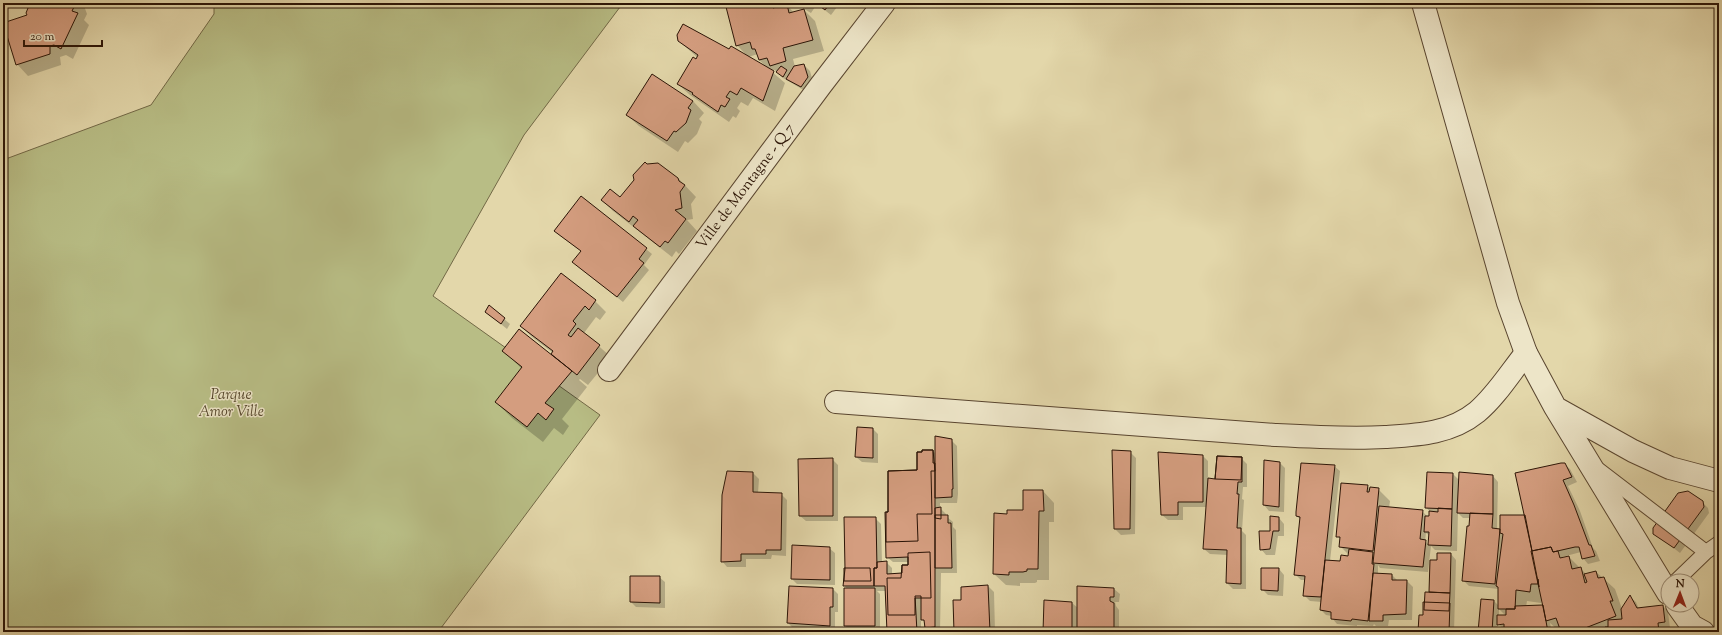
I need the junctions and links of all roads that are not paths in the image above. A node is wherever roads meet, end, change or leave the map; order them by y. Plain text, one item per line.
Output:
1 (884, 3) edge
2 (1423, 3) edge
3 (1526, 353) junction
4 (609, 370) dead end
5 (836, 402) dead end
6 (1555, 407) junction
7 (1587, 462) junction
8 (1719, 481) edge
9 (1719, 543) edge
10 (1706, 552) junction
11 (1688, 573) edge
12 (1660, 575) edge
13 (1684, 613) edge
14 (1699, 631) edge

1 - 4 street, Ville de Montagne - Q 7
2 - 3 street
3 - 5 street
3 - 6 street
6 - 7 street
6 - 8 street
7 - 10 lane
7 - 12 street
9 - 10 lane
10 - 11 lane
13 - 14 street

